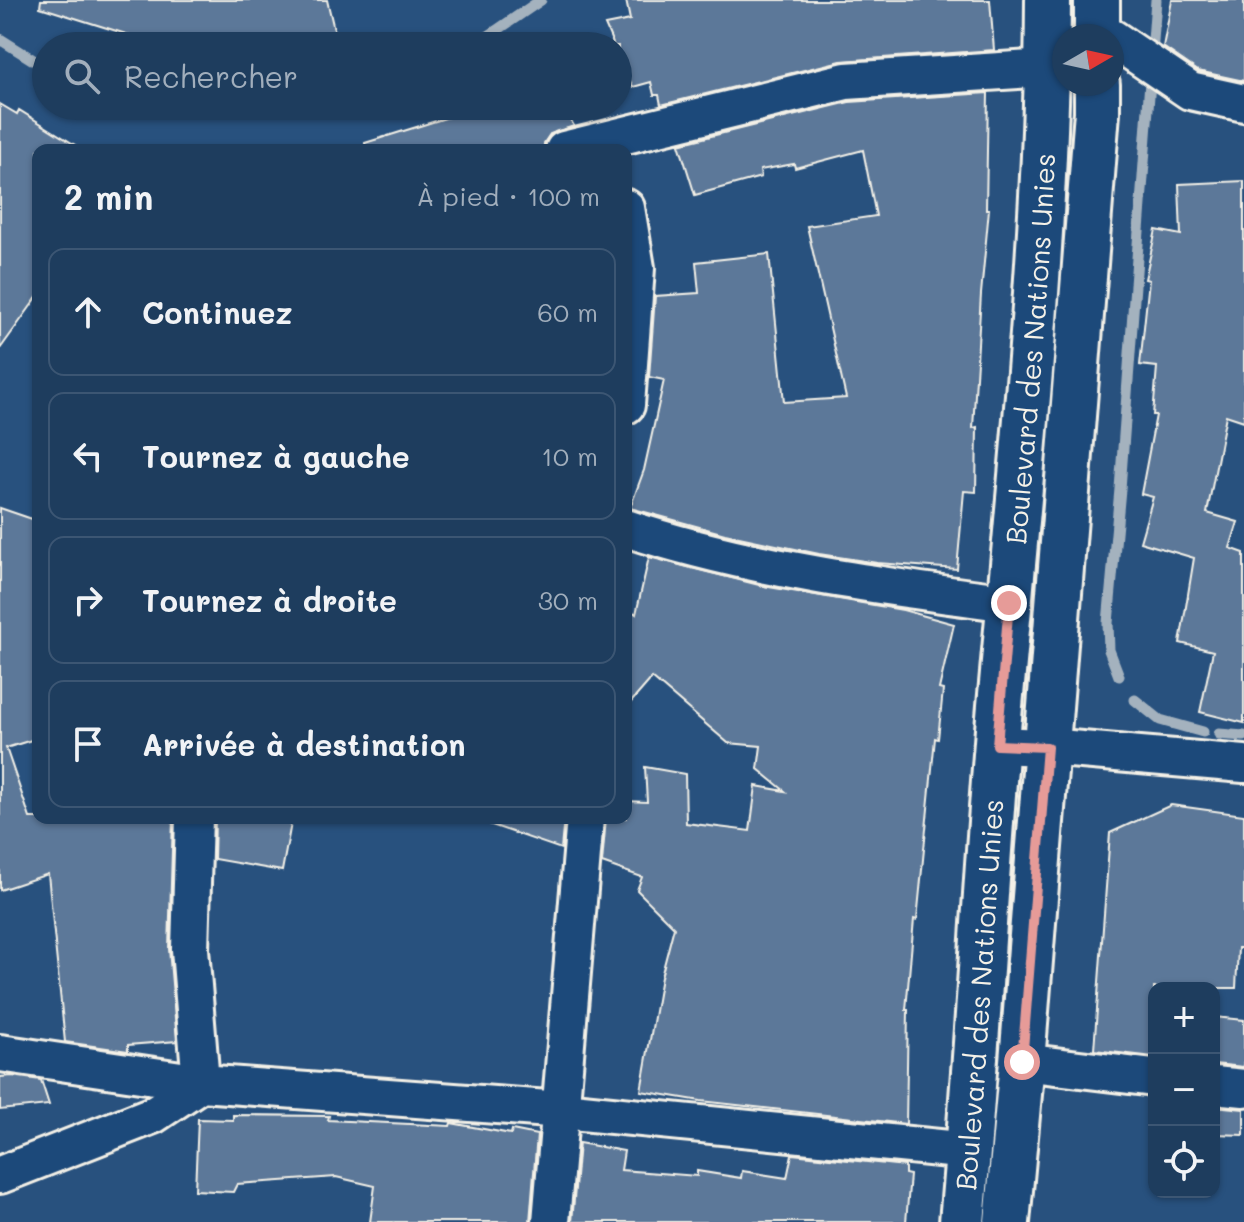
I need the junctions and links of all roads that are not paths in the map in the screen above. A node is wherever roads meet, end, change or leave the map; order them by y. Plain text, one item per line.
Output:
1 (1048, 0) edge
2 (1124, 43) edge
3 (1048, 68) junction
4 (1097, 96) edge
5 (1244, 103) edge
6 (616, 144) edge
7 (632, 244) edge
8 (632, 323) edge
9 (632, 530) edge
10 (1009, 603) junction
11 (997, 745) junction
12 (1047, 747) junction
13 (1244, 764) edge
14 (194, 824) edge
15 (585, 824) edge
16 (0, 1053) edge
17 (1022, 1062) junction
18 (1148, 1077) edge
19 (201, 1083) junction
20 (1220, 1086) edge
21 (1244, 1088) edge
22 (562, 1110) junction
23 (969, 1151) junction
24 (0, 1175) edge
25 (551, 1222) edge
26 (962, 1222) edge
27 (1007, 1222) edge

1 - 3 main road, Boulevard des Nations Unies
2 - 5 street
3 - 6 street
3 - 10 main road, Boulevard des Nations Unies
4 - 12 main road, Boulevard des Nations Unies
7 - 8 street
9 - 10 street
10 - 11 main road, Boulevard des Nations Unies
11 - 12 street
11 - 23 main road, Boulevard des Nations Unies
12 - 13 street
12 - 17 main road, Boulevard des Nations Unies
14 - 19 street
15 - 22 street
16 - 19 street
17 - 18 street
17 - 27 main road, Boulevard des Nations Unies
19 - 22 street
19 - 24 street
20 - 21 street
22 - 23 street
22 - 25 street
23 - 26 main road, Boulevard des Nations Unies

